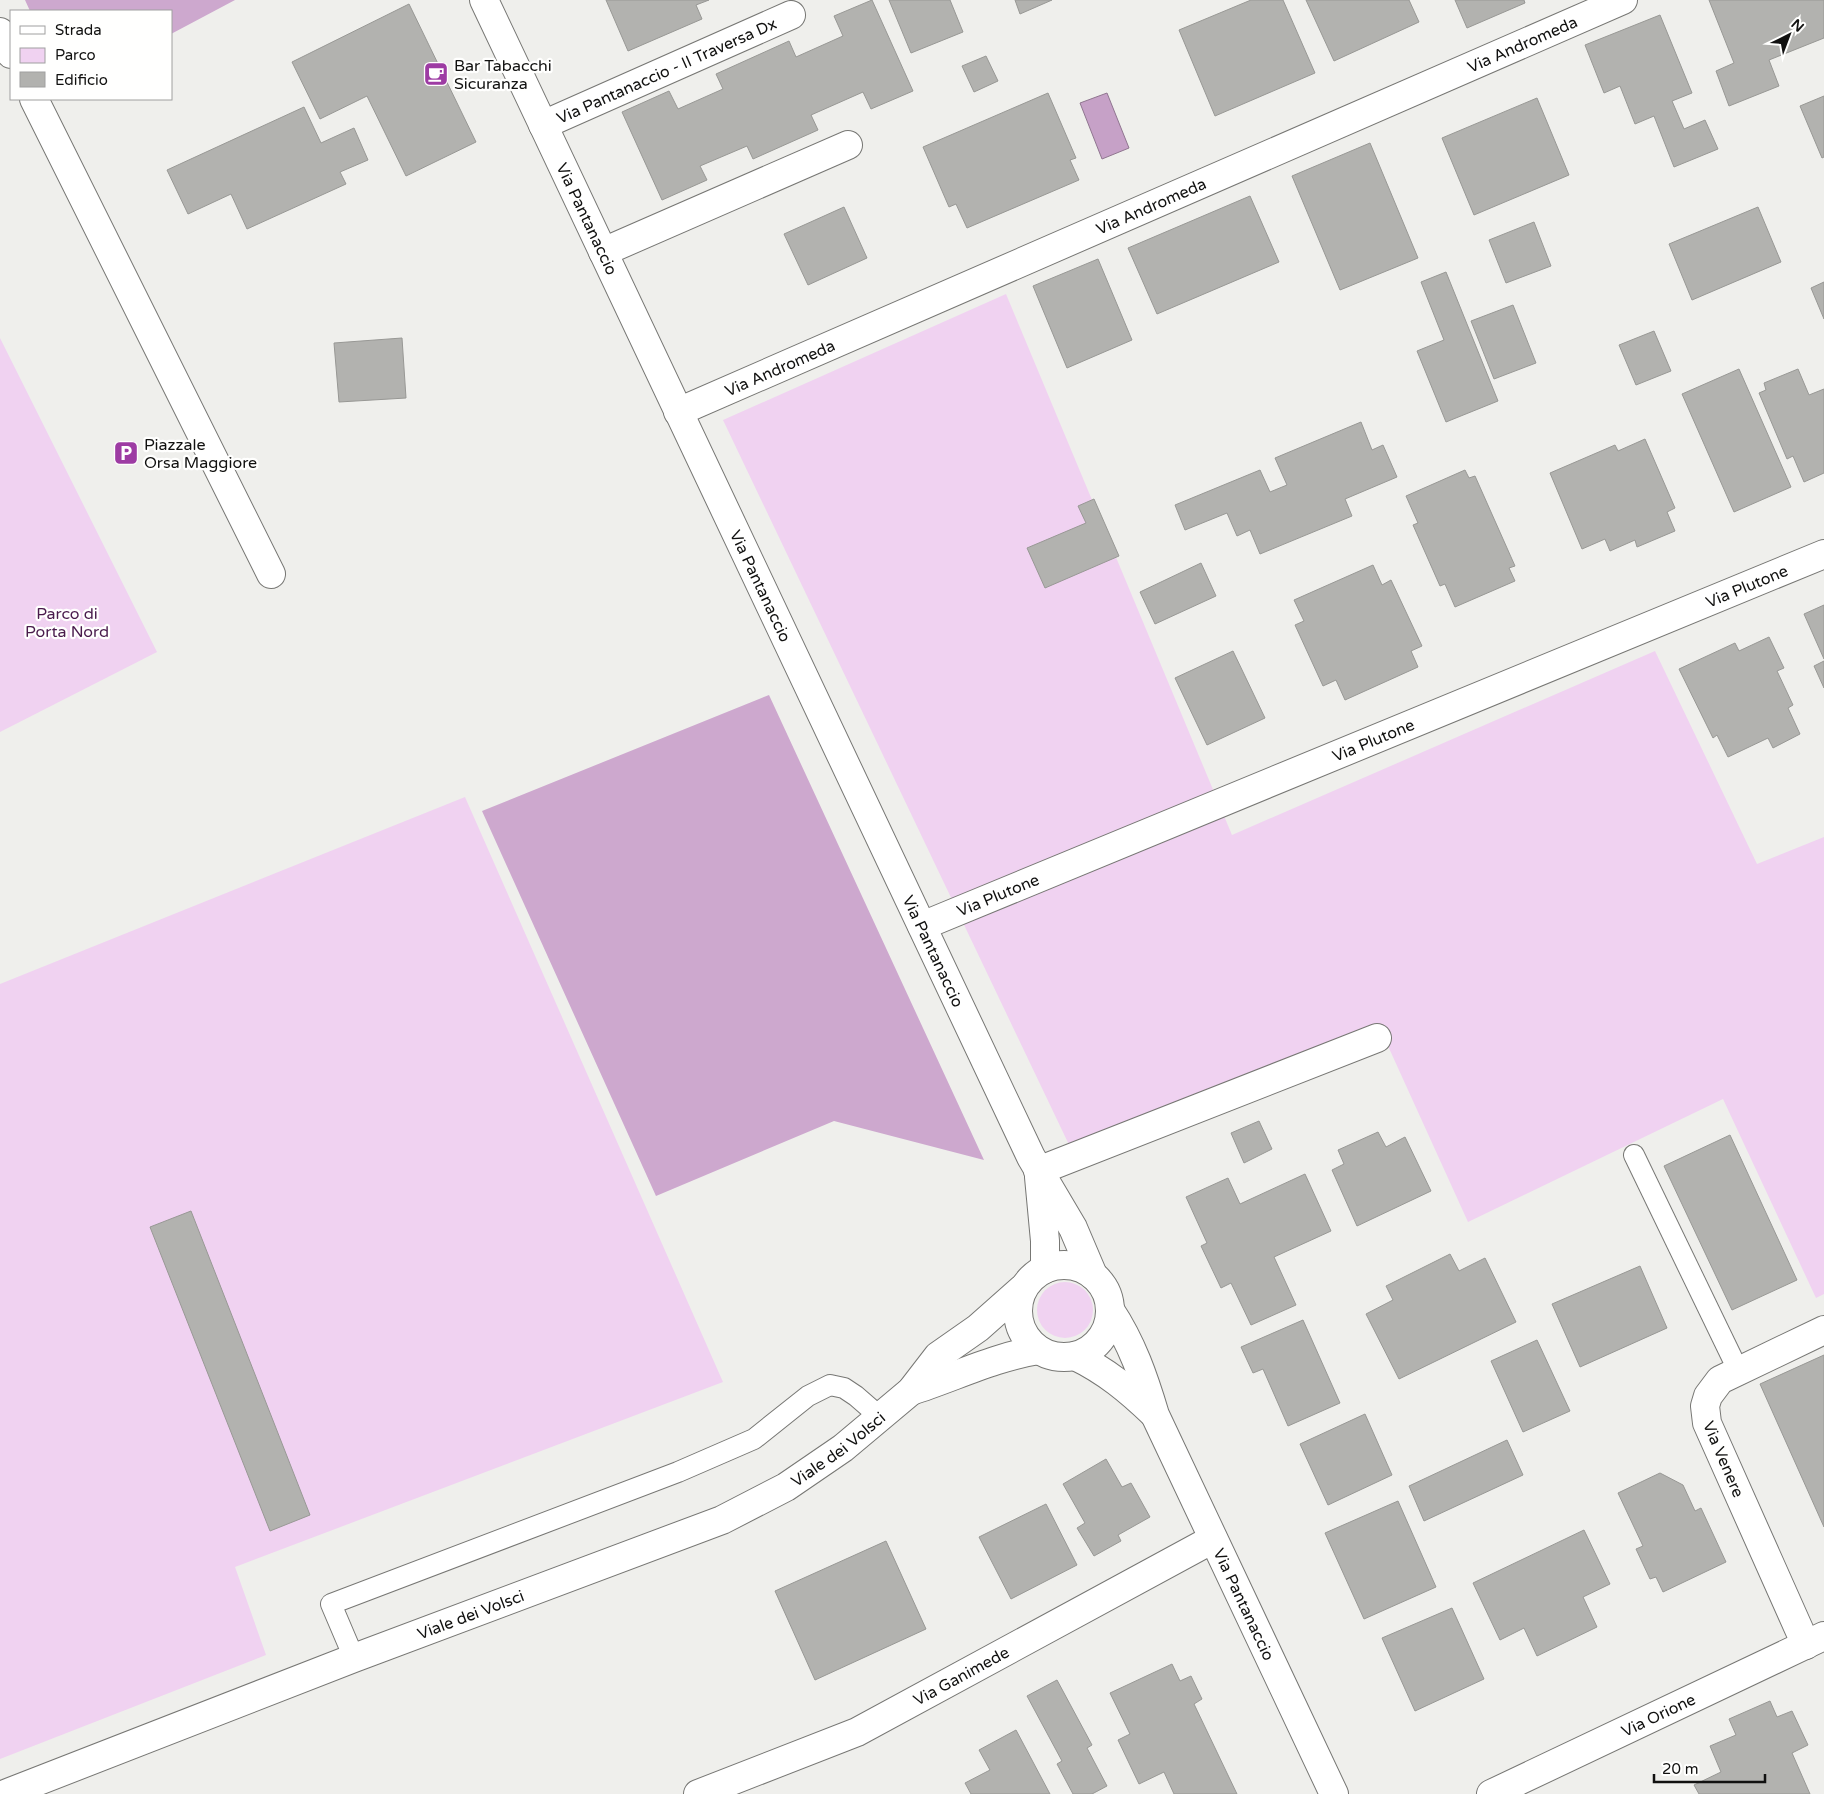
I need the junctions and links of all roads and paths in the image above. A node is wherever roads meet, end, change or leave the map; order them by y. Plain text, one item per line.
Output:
1 (484, 0) edge
2 (1623, 0) edge
3 (791, 15) dead end
4 (0, 32) edge
5 (10, 52) edge
6 (34, 100) edge
7 (543, 125) junction
8 (848, 145) dead end
9 (603, 252) junction
10 (678, 412) junction
11 (1824, 554) edge
12 (271, 574) dead end
13 (922, 926) junction
14 (1377, 1038) dead end
15 (1634, 1155) dead end
16 (1038, 1171) junction
17 (1045, 1269) junction
18 (1093, 1275) junction
19 (1022, 1289) junction
20 (1110, 1310) junction
21 (1824, 1330) edge
22 (1039, 1350) junction
23 (1075, 1356) junction
24 (1738, 1370) junction
25 (911, 1391) junction
26 (1155, 1415) junction
27 (879, 1416) junction
28 (1213, 1539) junction
29 (1815, 1641) edge
30 (354, 1658) junction
31 (5, 1794) edge
32 (698, 1794) edge
33 (1334, 1794) edge
34 (1491, 1794) edge

1 - 7 street, Via Pantanaccio
2 - 10 street, Via Andromeda
3 - 7 street, Via Pantanaccio - II Traversa Dx
4 - 5 street
6 - 12 street
7 - 9 street, Via Pantanaccio
8 - 9 street
9 - 10 street, Via Pantanaccio
10 - 13 street, Via Pantanaccio
11 - 13 street, Via Plutone
13 - 16 street, Via Pantanaccio
14 - 16 street
15 - 24 lane
16 - 17 street, Via Pantanaccio
16 - 18 street, Via Pantanaccio
17 - 18 street
17 - 19 street
18 - 20 street
19 - 22 street
19 - 25 street, Viale dei Volsci
20 - 23 street
20 - 26 street, Via Pantanaccio
21 - 24 street, Via Venere
22 - 23 street
22 - 25 street, Viale dei Volsci
23 - 26 street, Via Pantanaccio
24 - 29 street, Via Venere
25 - 27 street, Viale dei Volsci
26 - 28 street, Via Pantanaccio
27 - 30 street, Viale dei Volsci
27 - 30 lane
28 - 32 street, Via Ganimede
28 - 33 street, Via Pantanaccio
29 - 34 street, Via Orione
30 - 31 street, Viale dei Volsci

